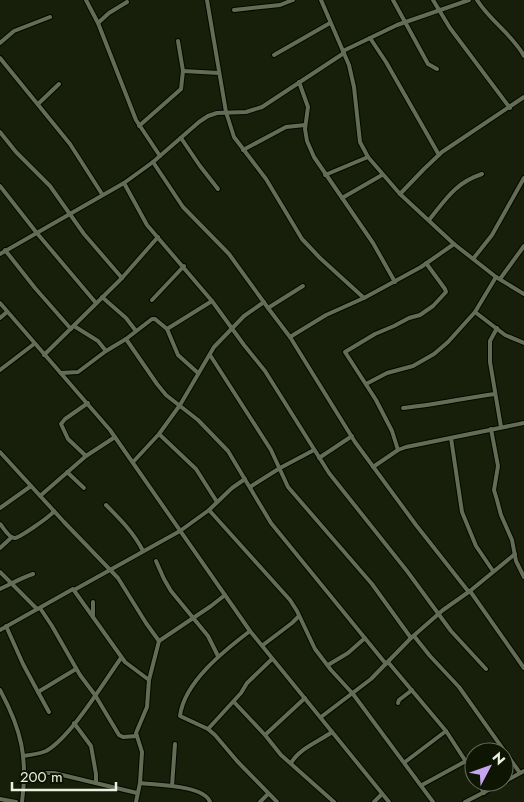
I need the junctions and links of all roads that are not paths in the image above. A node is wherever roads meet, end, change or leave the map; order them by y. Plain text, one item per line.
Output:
1 (86, 0) edge
2 (207, 0) edge
3 (293, 0) edge
4 (321, 0) edge
5 (392, 0) edge
6 (433, 0) edge
7 (469, 0) edge
8 (478, 0) edge
9 (127, 2) dead end
10 (234, 10) dead end
11 (439, 10) junction
12 (50, 17) dead end
13 (404, 22) junction
14 (98, 23) junction
15 (330, 23) junction
16 (370, 38) junction
17 (178, 41) dead end
18 (0, 43) edge
19 (343, 52) junction
20 (274, 55) dead end
21 (524, 56) edge
22 (0, 58) edge
23 (437, 69) dead end
24 (183, 71) junction
25 (219, 73) junction
26 (299, 82) junction
27 (59, 84) dead end
28 (524, 97) edge
29 (38, 104) junction
30 (510, 108) junction
31 (226, 112) junction
32 (305, 125) junction
33 (139, 126) junction
34 (0, 132) edge
35 (181, 138) junction
36 (244, 150) junction
37 (439, 155) junction
38 (160, 156) junction
39 (368, 157) junction
40 (153, 162) junction
41 (482, 174) dead end
42 (325, 175) junction
43 (382, 175) junction
44 (524, 178) edge
45 (124, 183) junction
46 (0, 186) edge
47 (218, 190) dead end
48 (102, 194) junction
49 (400, 194) junction
50 (342, 198) junction
51 (68, 213) junction
52 (429, 220) junction
53 (36, 232) junction
54 (158, 237) junction
55 (454, 244) junction
56 (524, 246) edge
57 (2, 251) edge
58 (472, 260) junction
59 (426, 263) junction
60 (184, 266) junction
61 (122, 278) junction
62 (498, 278) junction
63 (395, 282) junction
64 (303, 286) dead end
65 (524, 294) edge
66 (102, 297) junction
67 (364, 298) junction
68 (152, 300) dead end
69 (212, 301) junction
70 (264, 302) junction
71 (96, 303) junction
72 (0, 304) edge
73 (268, 308) junction
74 (7, 312) junction
75 (475, 312) junction
76 (0, 318) edge
77 (72, 327) junction
78 (231, 328) junction
79 (497, 328) junction
80 (167, 329) junction
81 (136, 331) junction
82 (290, 337) junction
83 (126, 339) junction
84 (524, 343) edge
85 (34, 344) junction
86 (106, 351) junction
87 (44, 355) junction
88 (210, 355) junction
89 (0, 370) edge
90 (60, 373) junction
91 (198, 373) junction
92 (366, 384) junction
93 (495, 394) junction
94 (88, 403) junction
95 (180, 405) junction
96 (404, 408) dead end
97 (524, 423) edge
98 (501, 427) junction
99 (491, 429) junction
100 (159, 434) junction
101 (352, 436) junction
102 (115, 437) junction
103 (451, 438) junction
104 (314, 450) junction
105 (398, 450) junction
106 (0, 452) edge
107 (86, 456) junction
108 (319, 458) junction
109 (6, 459) junction
110 (134, 462) junction
111 (0, 463) edge
112 (373, 467) junction
113 (280, 468) junction
114 (67, 472) junction
115 (245, 479) junction
116 (31, 486) junction
117 (250, 487) junction
118 (84, 488) dead end
119 (40, 496) junction
120 (217, 502) junction
121 (106, 505) dead end
122 (0, 508) edge
123 (209, 510) junction
124 (54, 511) junction
125 (0, 524) edge
126 (180, 531) junction
127 (12, 537) junction
128 (0, 548) edge
129 (142, 551) junction
130 (515, 554) junction
131 (156, 561) dead end
132 (110, 570) junction
133 (493, 571) junction
134 (0, 572) edge
135 (32, 574) dead end
136 (524, 577) edge
137 (12, 584) junction
138 (0, 588) edge
139 (74, 590) junction
140 (469, 591) junction
141 (225, 595) junction
142 (93, 602) dead end
143 (39, 608) junction
144 (439, 614) junction
145 (299, 616) junction
146 (93, 617) junction
147 (194, 618) junction
148 (6, 626) junction
149 (0, 630) edge
150 (250, 631) junction
151 (412, 637) junction
152 (366, 638) junction
153 (159, 641) junction
154 (263, 645) junction
155 (218, 656) junction
156 (121, 658) junction
157 (272, 659) junction
158 (387, 662) junction
159 (328, 665) junction
160 (524, 668) edge
161 (76, 669) junction
162 (486, 669) dead end
163 (149, 680) junction
164 (0, 690) edge
165 (412, 690) junction
166 (38, 692) junction
167 (352, 694) junction
168 (95, 695) junction
169 (304, 698) junction
170 (234, 702) junction
171 (398, 703) dead end
172 (49, 712) dead end
173 (321, 717) junction
174 (74, 723) junction
175 (208, 729) junction
176 (446, 731) junction
177 (332, 732) junction
178 (265, 735) junction
179 (137, 736) junction
180 (175, 744) dead end
181 (24, 756) junction
182 (464, 758) edge
183 (405, 762) junction
184 (464, 762) edge
185 (291, 763) junction
186 (522, 772) edge
187 (25, 776) junction
188 (96, 783) junction
189 (140, 783) junction
190 (172, 786) junction
191 (422, 786) junction
192 (484, 792) edge
193 (137, 793) junction
194 (268, 794) junction
195 (382, 794) junction
196 (0, 799) edge
197 (16, 802) edge
198 (22, 802) edge
199 (136, 802) edge
200 (210, 802) edge
201 (260, 802) edge
202 (276, 802) edge
203 (334, 802) edge
204 (374, 802) edge
205 (389, 802) edge
206 (434, 802) edge
207 (465, 802) edge

1 - 14 street
2 - 25 street
3 - 10 street
4 - 15 street
5 - 13 street
6 - 11 street
7 - 11 street
8 - 21 street
9 - 14 street
11 - 13 street
11 - 30 street
12 - 18 street
13 - 16 street
13 - 23 street
14 - 33 street
15 - 19 street
15 - 20 street
16 - 19 street
16 - 37 street
17 - 24 street
19 - 26 street
19 - 39 street
22 - 29 street
24 - 25 street
24 - 33 street
25 - 31 street
26 - 31 street
26 - 32 street
27 - 29 street
28 - 30 street
29 - 48 street
30 - 37 street
31 - 35 street
31 - 36 street
32 - 36 street
32 - 42 street
33 - 38 street
34 - 51 street
35 - 38 street
35 - 47 street
36 - 67 street
37 - 49 street
38 - 40 street
39 - 42 street
39 - 43 street
40 - 45 street
40 - 70 street
41 - 52 street
42 - 50 street
43 - 49 street
43 - 50 street
44 - 58 street
45 - 48 street
45 - 54 street
46 - 53 street
48 - 51 street
49 - 52 street
50 - 63 street
51 - 53 street
51 - 61 street
52 - 55 street
53 - 57 street
53 - 71 street
54 - 60 street
54 - 61 street
55 - 58 street
55 - 59 street
56 - 62 street
57 - 77 street
58 - 62 street
59 - 63 street
59 - 92 street
60 - 68 street
60 - 69 street
61 - 66 street
62 - 65 street
62 - 75 street
63 - 67 street
64 - 73 street
66 - 71 street
66 - 81 street
67 - 82 street
69 - 78 street
69 - 80 street
70 - 73 street
70 - 78 street
71 - 77 street
72 - 74 street
73 - 82 street
74 - 76 street
74 - 85 street
75 - 79 street
75 - 92 street
77 - 86 street
77 - 87 street
78 - 88 street
78 - 104 street
79 - 84 street
79 - 93 street
80 - 81 street
80 - 91 street
81 - 83 street
82 - 101 street
83 - 86 street
83 - 95 street
85 - 87 street
85 - 89 street
86 - 90 street
87 - 90 street
88 - 91 street
88 - 113 street
90 - 94 street
91 - 95 street
92 - 105 street
93 - 96 street
93 - 98 street
94 - 102 street
94 - 107 street
95 - 100 street
95 - 115 street
97 - 98 street
98 - 99 street
99 - 103 street
99 - 130 street
100 - 110 street
100 - 120 street
101 - 108 street
101 - 112 street
102 - 107 street
102 - 110 street
103 - 105 street
103 - 133 street
104 - 108 street
104 - 113 street
105 - 112 street
106 - 109 street
107 - 114 street
108 - 144 street
109 - 111 street
109 - 116 street
110 - 126 street
112 - 140 street
113 - 117 street
113 - 151 street
114 - 118 street
114 - 119 street
115 - 117 street
115 - 120 street
116 - 119 street
116 - 122 street
117 - 152 street
119 - 124 street
120 - 123 street
121 - 129 street
123 - 126 street
123 - 145 street
124 - 127 street
124 - 132 street
125 - 127 street
126 - 129 street
126 - 141 street
127 - 128 street
129 - 132 street
130 - 133 street
130 - 136 street
131 - 147 street
132 - 139 street
132 - 153 street
133 - 140 street
134 - 137 street
135 - 137 street
137 - 138 street
137 - 143 street
139 - 143 street
139 - 146 street
140 - 144 street
140 - 160 street
141 - 147 street
141 - 150 street
142 - 146 street
143 - 148 street
143 - 161 street
144 - 151 street
144 - 162 street
145 - 154 street
145 - 159 street
146 - 156 street
147 - 153 street
147 - 155 street
148 - 149 street
148 - 166 street
150 - 154 street
150 - 155 street
151 - 158 street
151 - 186 street
152 - 158 street
152 - 159 street
153 - 163 street
154 - 157 street
155 - 175 street
156 - 163 street
156 - 168 street
157 - 169 street
157 - 170 street
158 - 165 street
158 - 167 street
159 - 167 street
161 - 166 street
161 - 168 street
163 - 179 street
164 - 181 street
165 - 171 street
165 - 176 street
166 - 172 street
167 - 173 street
167 - 183 street
168 - 174 street
168 - 179 street
169 - 173 street
169 - 178 street
170 - 175 street
170 - 178 street
173 - 177 street
174 - 181 street
174 - 188 street
175 - 194 street
176 - 182 street
176 - 183 street
177 - 185 street
177 - 195 street
178 - 185 street
179 - 189 street
180 - 190 street
181 - 187 street
183 - 191 street
184 - 191 street
185 - 203 street
187 - 188 street
187 - 198 street
188 - 193 street
189 - 190 street
189 - 193 street
190 - 200 street
191 - 206 street
192 - 207 street
193 - 199 street
194 - 201 street
194 - 202 street
195 - 204 street
195 - 205 street
196 - 197 street

